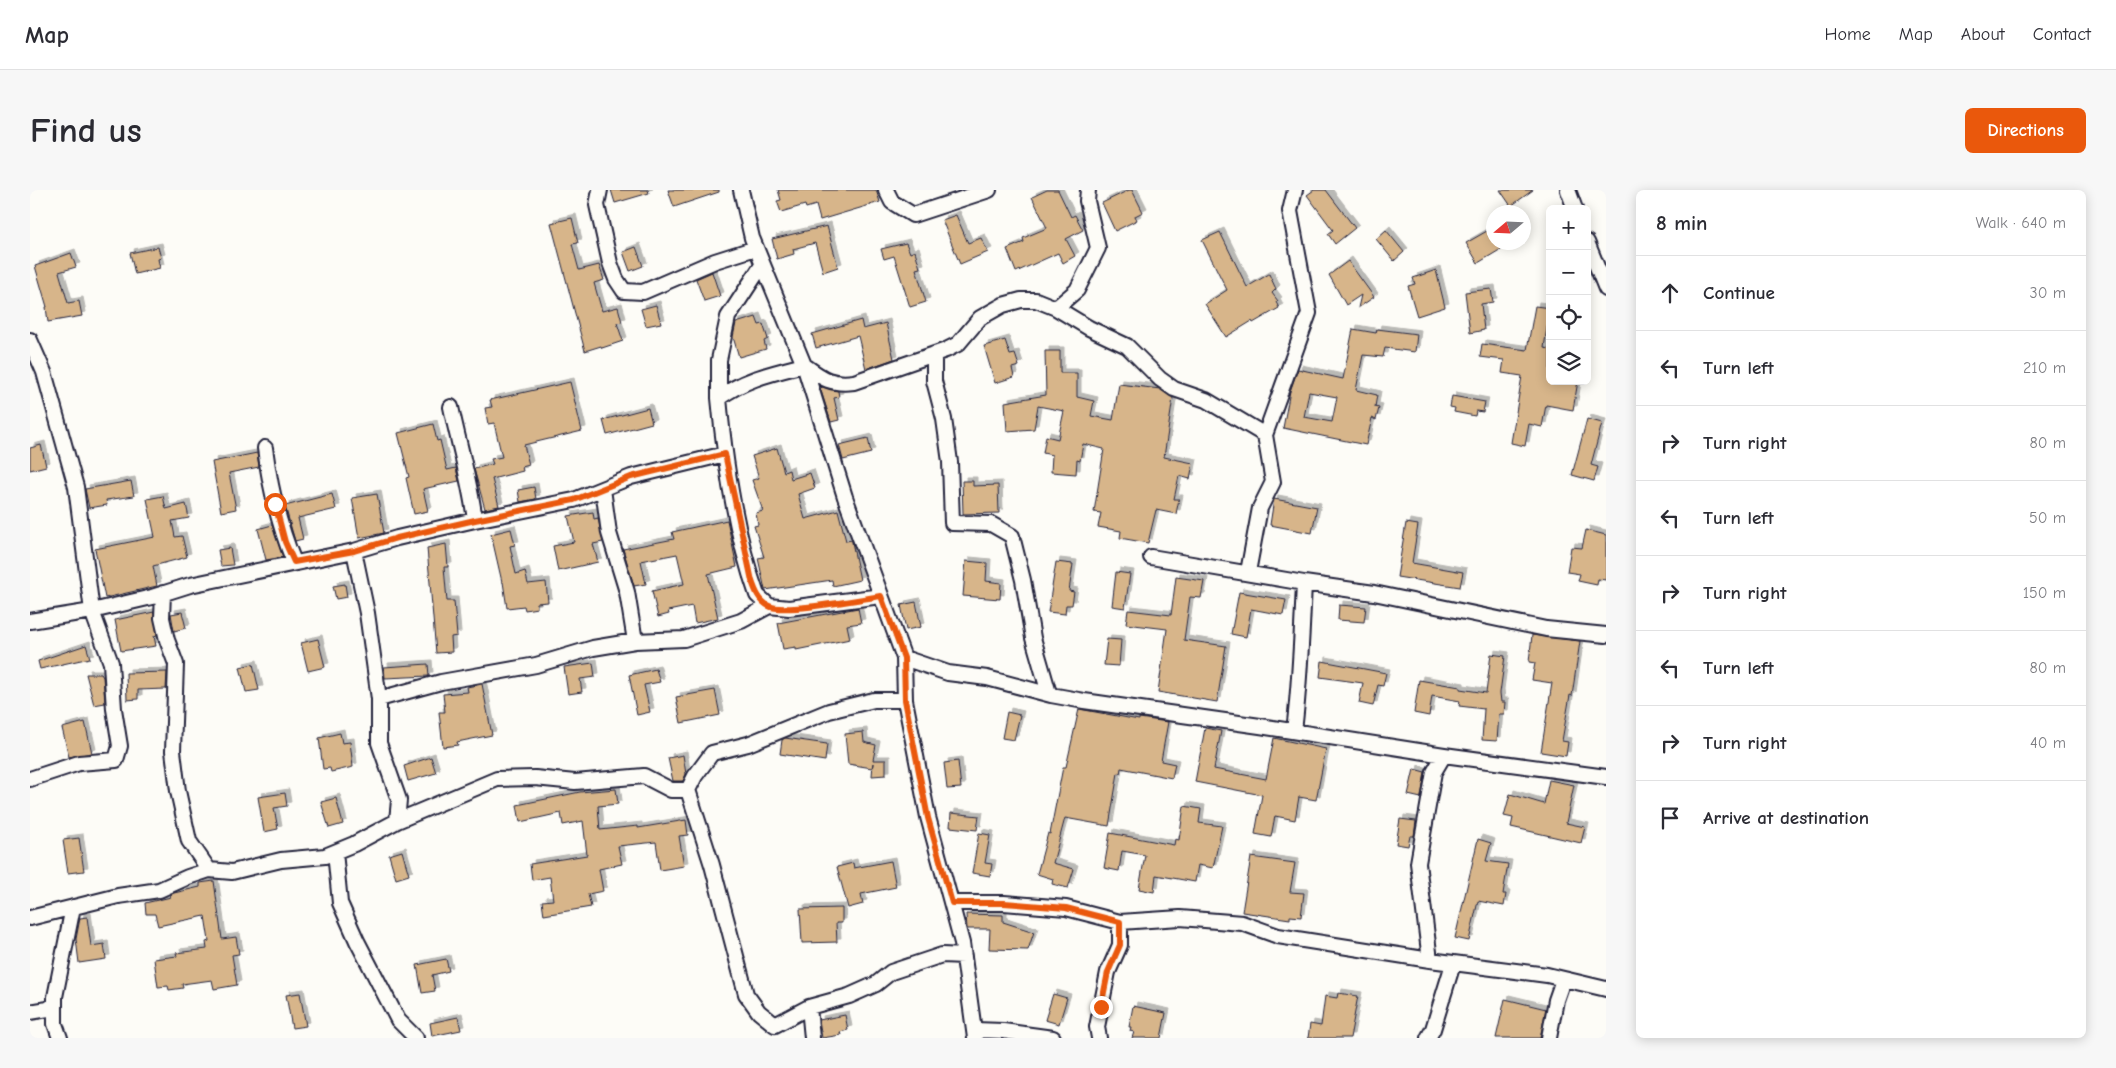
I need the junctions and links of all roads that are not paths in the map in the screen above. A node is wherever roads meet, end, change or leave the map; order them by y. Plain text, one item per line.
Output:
1 (600, 190) edge
2 (741, 190) edge
3 (886, 190) edge
4 (989, 190) edge
5 (1088, 190) edge
6 (1295, 190) edge
7 (1568, 190) edge
8 (1574, 205) edge
9 (756, 248) junction
10 (1590, 250) edge
11 (762, 265) junction
12 (1606, 289) edge
13 (1056, 308) junction
14 (30, 340) edge
15 (934, 354) junction
16 (804, 365) junction
17 (719, 398) junction
18 (451, 407) dead end
19 (1264, 435) junction
20 (265, 448) dead end
21 (725, 454) junction
22 (603, 490) junction
23 (475, 520) junction
24 (354, 551) junction
25 (1151, 557) dead end
26 (294, 562) junction
27 (1248, 572) junction
28 (1304, 583) junction
29 (163, 593) junction
30 (881, 596) junction
31 (769, 606) junction
32 (92, 611) junction
33 (30, 621) edge
34 (1606, 635) edge
35 (635, 641) junction
36 (904, 658) junction
37 (1052, 695) junction
38 (379, 699) junction
39 (905, 700) junction
40 (1294, 731) junction
41 (1444, 755) junction
42 (1606, 777) edge
43 (30, 780) edge
44 (688, 790) junction
45 (397, 821) junction
46 (335, 852) junction
47 (209, 870) junction
48 (952, 903) junction
49 (73, 907) junction
50 (30, 918) edge
51 (1120, 922) junction
52 (964, 956) junction
53 (1430, 960) junction
54 (1453, 964) junction
55 (1563, 980) junction
56 (1606, 989) edge
57 (55, 1004) junction
58 (809, 1007) junction
59 (30, 1012) edge
60 (975, 1034) edge
61 (60, 1038) edge
62 (416, 1038) edge
63 (812, 1038) edge
64 (1053, 1038) edge
65 (1098, 1038) edge
66 (1428, 1038) edge
67 (1549, 1038) edge

1 - 9 street
2 - 9 street
3 - 4 street
5 - 13 street
6 - 19 street
7 - 8 street
9 - 11 street
10 - 12 street
11 - 16 street
11 - 17 street
13 - 15 street
13 - 19 street
14 - 32 street
15 - 16 street
15 - 37 street
16 - 17 street
16 - 30 street
17 - 21 street
18 - 23 street
19 - 27 street
20 - 26 street
21 - 22 street
21 - 31 street
22 - 23 street
22 - 35 street
23 - 24 street
24 - 26 street
24 - 38 street
25 - 27 street
26 - 29 street
27 - 28 street
28 - 34 street
28 - 40 street
29 - 32 street
29 - 47 street
30 - 31 street
30 - 36 street
31 - 35 street
32 - 33 street
32 - 43 street
35 - 38 street
36 - 37 street
36 - 39 street
37 - 40 street
38 - 45 street
39 - 44 street
39 - 48 street
40 - 41 street
41 - 42 street
41 - 53 street
44 - 45 street
44 - 58 street
45 - 46 street
46 - 47 street
46 - 62 street
47 - 49 street
48 - 51 street
48 - 52 street
49 - 50 street
49 - 57 street
51 - 53 street
51 - 65 street
52 - 58 street
52 - 60 street
53 - 54 street
54 - 55 street
54 - 66 street
55 - 56 street
55 - 67 street
57 - 59 street
57 - 61 street
58 - 63 street
60 - 64 street

